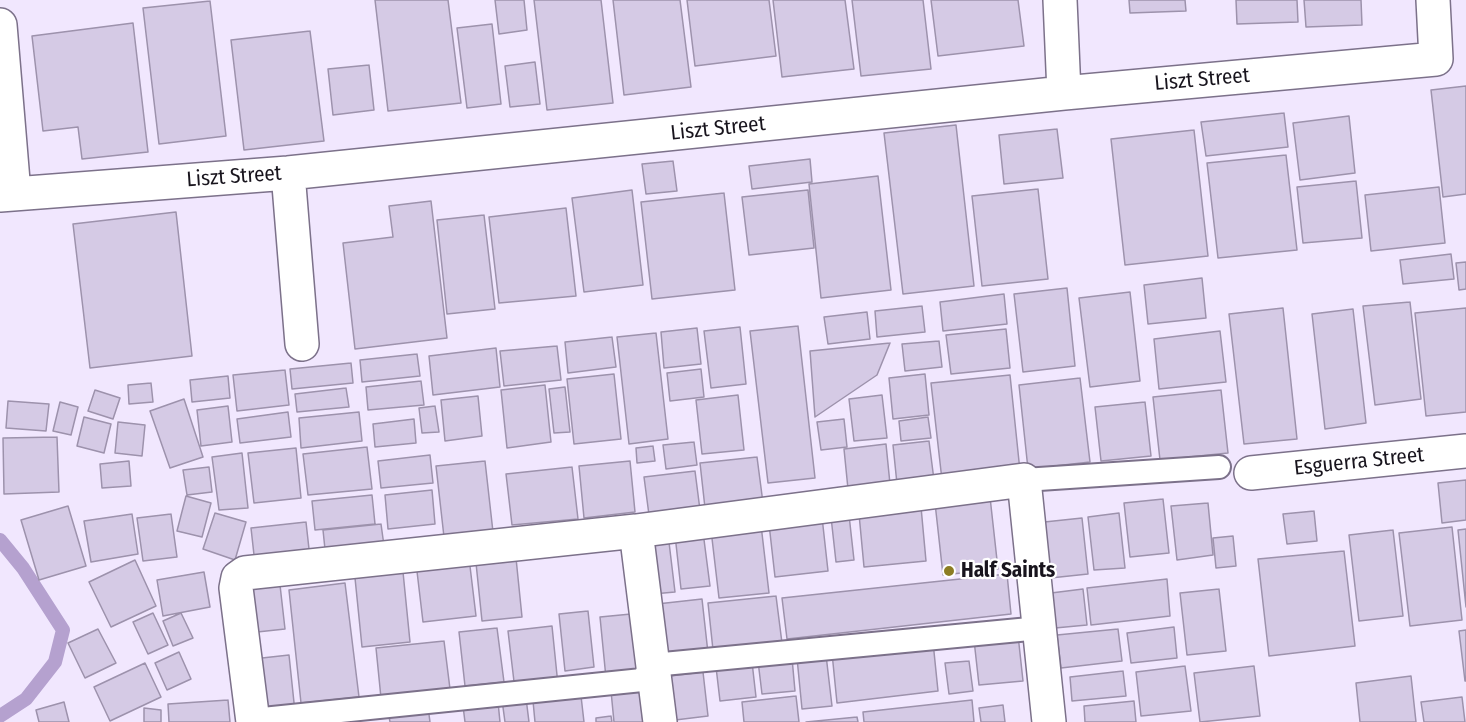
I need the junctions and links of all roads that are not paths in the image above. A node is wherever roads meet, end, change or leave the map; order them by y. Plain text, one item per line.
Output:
1 (1060, 0) edge
2 (1433, 0) edge
3 (0, 26) edge
4 (1064, 93) junction
5 (288, 173) junction
6 (7, 194) edge
7 (302, 344) dead end
8 (1466, 451) edge
9 (1219, 467) dead end
10 (1251, 473) dead end
11 (1024, 480) junction
12 (636, 531) junction
13 (1040, 628) junction
14 (653, 665) junction
15 (253, 721) edge
16 (660, 722) edge
17 (1049, 722) edge

1 - 4 street
2 - 4 street, Liszt Street
3 - 6 street
4 - 5 street, Liszt Street
5 - 6 street, Liszt Street
5 - 7 street
8 - 10 street, Esguerra Street
9 - 11 lane
11 - 12 street
11 - 13 street
12 - 14 street
12 - 15 street
13 - 14 lane
13 - 17 street
14 - 15 lane
14 - 16 street

